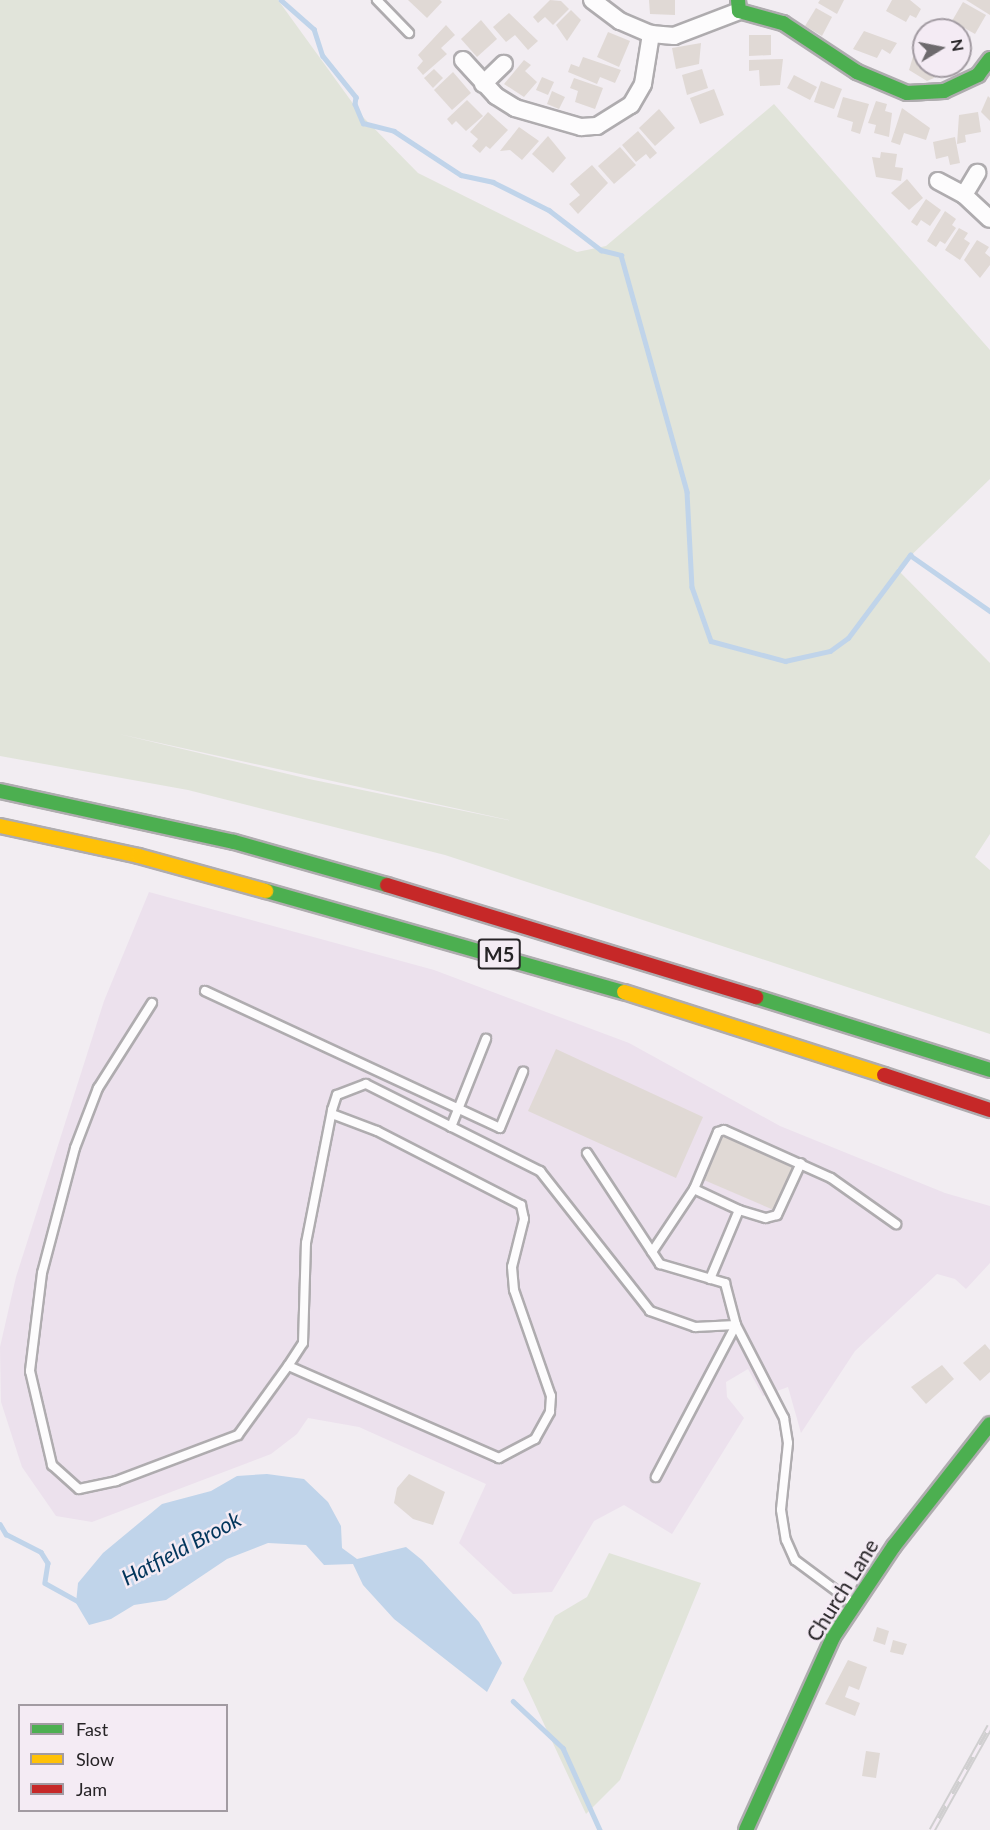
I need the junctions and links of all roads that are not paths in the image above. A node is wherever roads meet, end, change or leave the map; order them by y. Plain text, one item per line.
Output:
1 (377, 0) edge
2 (592, 0) edge
3 (739, 6) edge
4 (409, 33) dead end
5 (651, 34) junction
6 (990, 59) edge
7 (463, 60) dead end
8 (504, 64) dead end
9 (483, 84) junction
10 (977, 173) dead end
11 (938, 181) dead end
12 (964, 195) junction
13 (990, 219) edge
14 (0, 791) edge
15 (0, 826) edge
16 (205, 991) dead end
17 (152, 1003) dead end
18 (486, 1039) dead end
19 (990, 1070) edge
20 (523, 1072) dead end
21 (459, 1108) junction
22 (990, 1110) edge
23 (332, 1114) junction
24 (451, 1126) junction
25 (587, 1154) dead end
26 (801, 1163) junction
27 (693, 1189) junction
28 (738, 1210) junction
29 (896, 1224) dead end
30 (652, 1252) junction
31 (710, 1279) junction
32 (736, 1325) junction
33 (288, 1366) junction
34 (990, 1425) edge
35 (656, 1477) dead end
36 (854, 1604) junction
37 (746, 1830) edge

1 - 4 lane
2 - 5 street
3 - 5 street
3 - 6 main road
5 - 9 street
7 - 9 street
8 - 9 street
10 - 12 street
11 - 12 street
12 - 13 street
14 - 19 main road, M5
15 - 22 main road, M5
16 - 21 lane
17 - 33 lane
18 - 21 lane
20 - 21 lane
21 - 24 lane
23 - 24 lane
23 - 33 lane
23 - 33 lane
24 - 32 lane
25 - 30 lane
26 - 27 lane
26 - 28 lane
26 - 29 lane
27 - 28 lane
27 - 30 lane
28 - 31 lane
30 - 31 lane
31 - 32 lane
32 - 35 lane
32 - 36 lane
34 - 36 main road, Church Lane
36 - 37 main road, Church Lane

